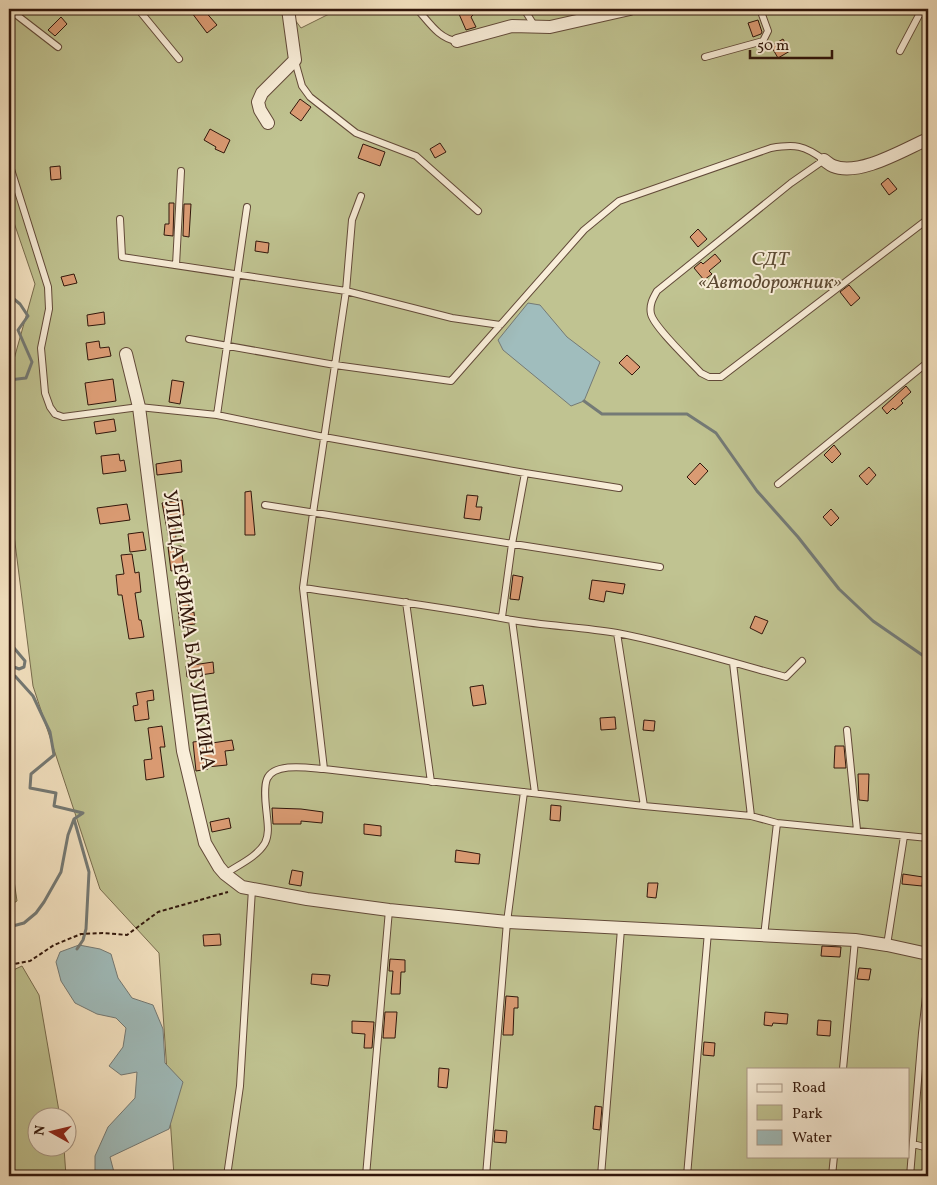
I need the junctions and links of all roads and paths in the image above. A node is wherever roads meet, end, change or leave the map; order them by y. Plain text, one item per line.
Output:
1 (12, 9) edge
2 (138, 9) edge
3 (288, 9) edge
4 (417, 9) edge
5 (524, 9) edge
6 (630, 9) edge
7 (760, 9) edge
8 (926, 9) edge
9 (534, 25) junction
10 (457, 41) joint
11 (58, 47) dead end
12 (900, 52) dead end
13 (705, 58) dead end
14 (179, 59) dead end
15 (294, 60) junction
16 (268, 123) dead end
17 (928, 139) edge
18 (824, 160) junction
19 (9, 163) edge
20 (181, 171) dead end
21 (361, 196) dead end
22 (246, 207) dead end
23 (478, 211) dead end
24 (120, 219) dead end
25 (928, 219) edge
26 (176, 265) junction
27 (237, 275) junction
28 (346, 291) junction
29 (500, 325) junction
30 (188, 338) dead end
31 (227, 346) junction
32 (126, 354) dead end
33 (928, 362) edge
34 (335, 365) junction
35 (139, 407) junction
36 (217, 415) junction
37 (324, 437) junction
38 (525, 473) junction
39 (778, 484) dead end
40 (619, 488) dead end
41 (265, 505) dead end
42 (313, 513) junction
43 (512, 544) junction
44 (660, 567) dead end
45 (303, 588) junction
46 (406, 602) junction
47 (502, 617) junction
48 (512, 620) junction
49 (617, 633) junction
50 (802, 661) dead end
51 (732, 663) junction
52 (847, 730) dead end
53 (324, 769) junction
54 (431, 782) junction
55 (524, 792) junction
56 (534, 793) junction
57 (644, 806) junction
58 (751, 816) junction
59 (777, 823) junction
60 (857, 830) junction
61 (904, 836) junction
62 (928, 838) edge
63 (225, 874) junction
64 (247, 888) junction
65 (388, 910) junction
66 (507, 922) junction
67 (621, 929) junction
68 (708, 932) junction
69 (764, 936) junction
70 (855, 940) junction
71 (887, 945) junction
72 (928, 954) edge
73 (9, 965) edge
74 (928, 979) edge
75 (925, 1034) edge
76 (843, 1068) edge
77 (913, 1144) junction
78 (928, 1148) edge
79 (834, 1158) edge
80 (227, 1176) edge
81 (366, 1176) edge
82 (486, 1176) edge
83 (601, 1176) edge
84 (687, 1176) edge
85 (832, 1176) edge
86 (910, 1176) edge

1 - 11 lane
2 - 14 lane
3 - 15 street
4 - 10 lane
5 - 9 lane
6 - 9 street
7 - 13 lane
8 - 12 lane
9 - 10 street
15 - 16 street
15 - 23 lane
17 - 18 street
18 - 25 lane
18 - 29 lane
19 - 35 lane
20 - 26 lane
21 - 28 lane
22 - 27 lane
24 - 26 lane
26 - 27 lane
27 - 28 lane
27 - 31 lane
28 - 29 lane
28 - 34 lane
29 - 34 lane
30 - 31 lane
31 - 34 lane
31 - 36 lane
32 - 35 street, УЛИЦА ЕФИМА БАБУШКИНА
33 - 39 lane
34 - 37 lane
35 - 36 lane
35 - 63 street, УЛИЦА ЕФИМА БАБУШКИНА
36 - 37 lane
37 - 38 lane
37 - 42 lane
38 - 40 lane
38 - 43 lane
41 - 42 lane
42 - 43 lane
42 - 45 lane
43 - 44 lane
43 - 47 lane
45 - 46 lane
45 - 53 lane
46 - 47 lane
46 - 54 lane
47 - 48 lane
48 - 49 lane
48 - 56 lane
49 - 51 lane
49 - 57 lane
50 - 51 lane
51 - 58 lane
52 - 60 lane
53 - 54 lane
53 - 63 lane
54 - 55 lane
55 - 56 lane
55 - 66 lane
56 - 57 lane
57 - 58 lane
58 - 59 lane
59 - 60 lane
59 - 69 lane
60 - 61 lane
61 - 62 lane
61 - 71 lane
63 - 64 street, УЛИЦА ЕФИМА БАБУШКИНА
64 - 65 street
64 - 73 path
64 - 80 lane
65 - 66 street
65 - 81 lane
66 - 67 street
66 - 82 lane
67 - 68 street
67 - 83 lane
68 - 69 street
68 - 84 lane
69 - 70 street
70 - 71 street
70 - 76 lane
71 - 72 street
74 - 75 lane
75 - 77 lane
77 - 78 lane
77 - 86 lane
79 - 85 lane

